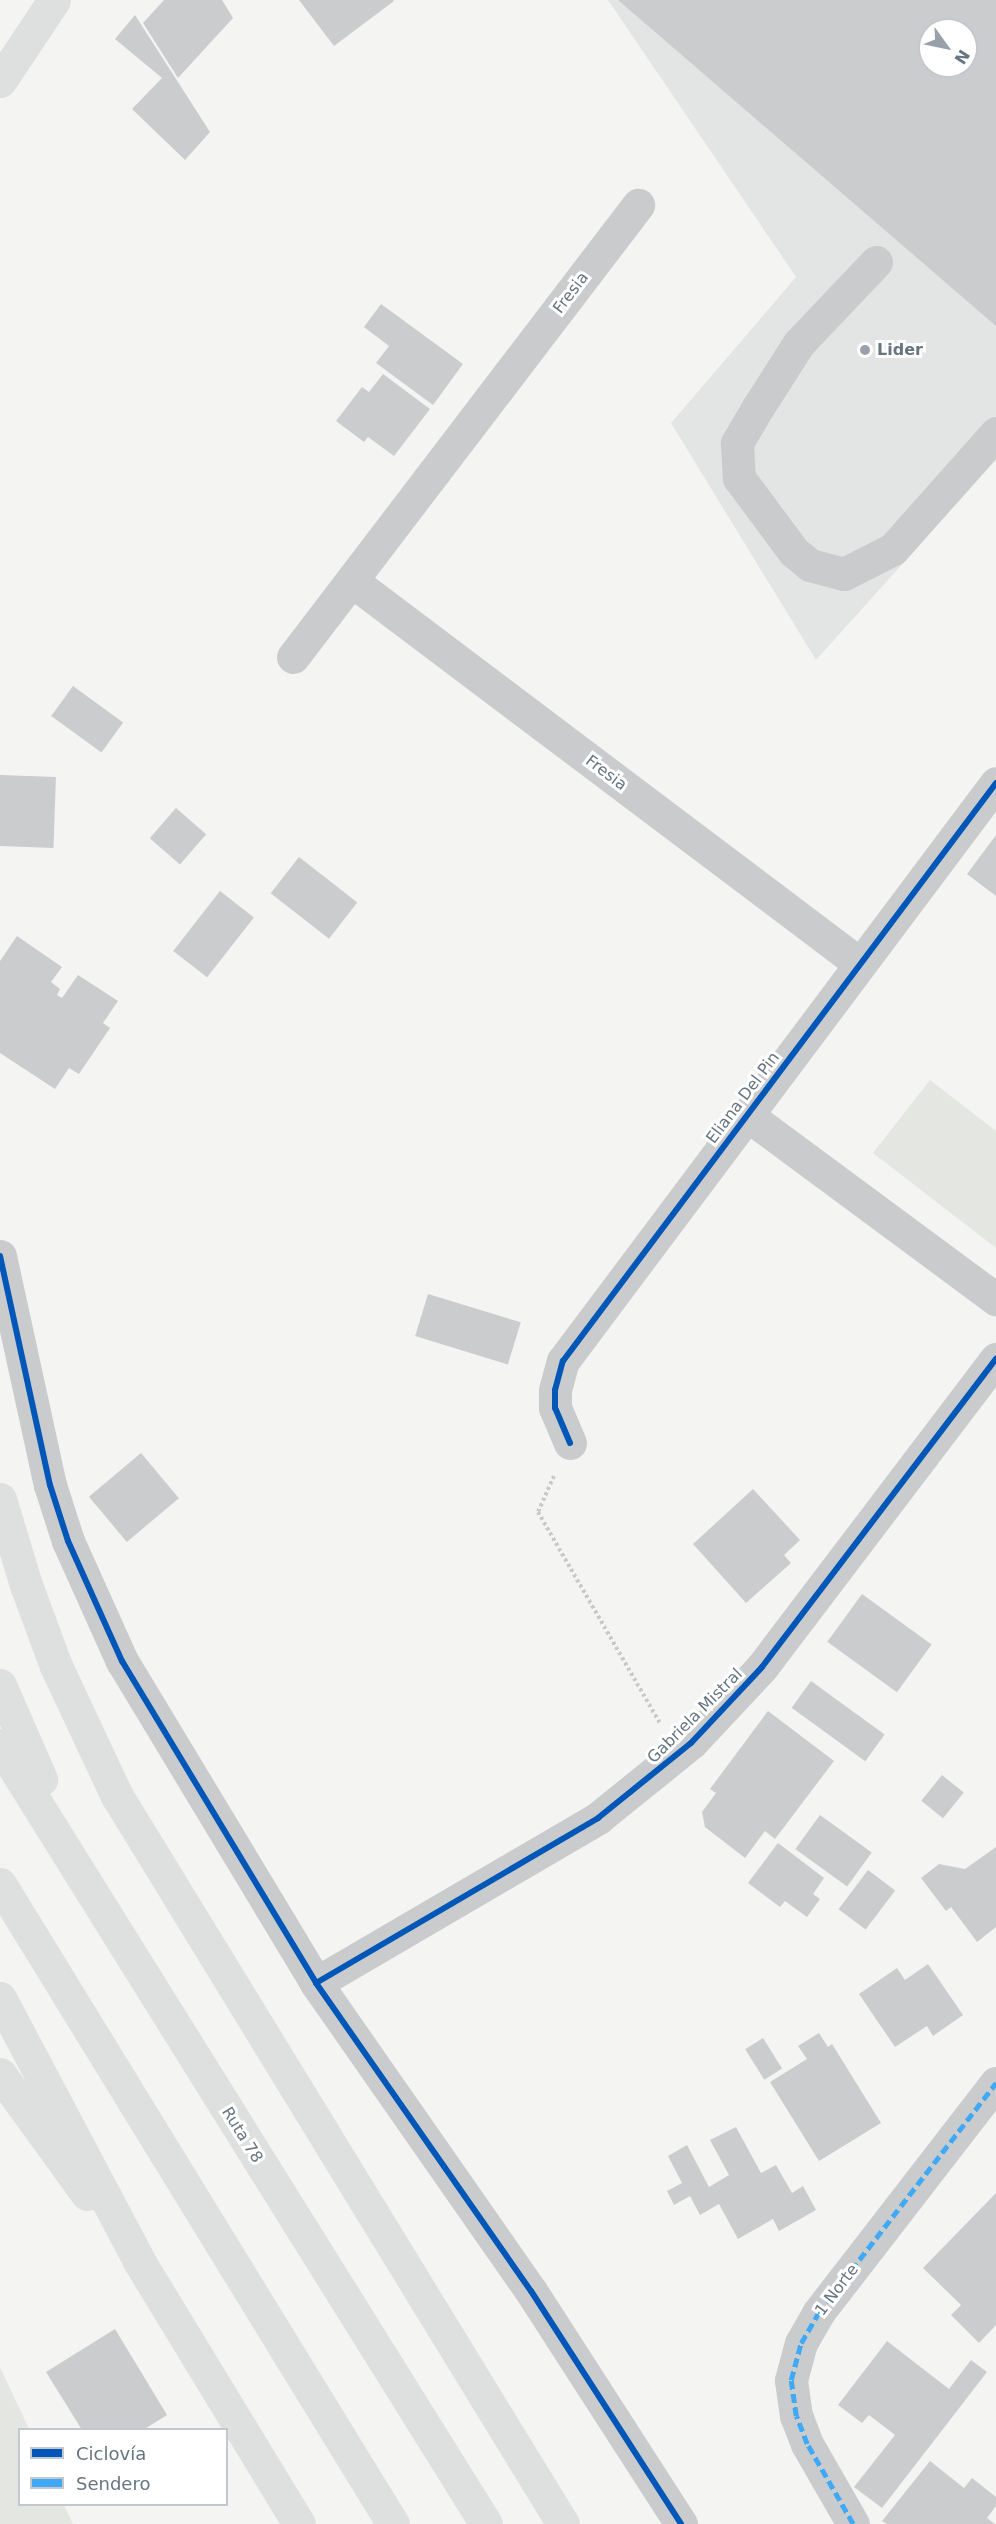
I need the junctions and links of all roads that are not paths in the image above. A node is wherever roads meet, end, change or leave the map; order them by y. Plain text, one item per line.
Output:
1 (54, 0) edge
2 (0, 81) edge
3 (638, 205) dead end
4 (876, 262) dead end
5 (996, 433) edge
6 (352, 581) junction
7 (293, 657) dead end
8 (996, 783) edge
9 (860, 964) junction
10 (747, 1114) junction
11 (0, 1256) edge
12 (996, 1299) edge
13 (996, 1359) edge
14 (570, 1443) road end
15 (0, 1499) edge
16 (0, 1685) edge
17 (0, 1745) edge
18 (0, 1884) edge
19 (98, 1906) junction
20 (316, 1983) junction
21 (0, 1998) edge
22 (0, 2074) edge
23 (996, 2083) edge
24 (139, 2261) junction
25 (299, 2524) edge
26 (393, 2524) edge
27 (486, 2524) edge
28 (563, 2524) edge
29 (681, 2524) edge
30 (854, 2524) edge

1 - 2 main road
3 - 6 street, Fresia
4 - 5 street
6 - 7 street, Fresia
6 - 9 street, Fresia
8 - 9 street, Eliana Del Pin
9 - 10 street, Eliana Del Pin
10 - 12 street
10 - 14 street, Eliana Del Pin
11 - 20 street
13 - 20 street, Gabriela Mistral
15 - 28 main road
16 - 19 main road
17 - 19 main road, Ruta 78
18 - 26 main road
19 - 27 main road, Ruta 78
20 - 29 street
21 - 24 main road
22 - 24 main road
23 - 30 street, 1 Norte
24 - 25 main road

